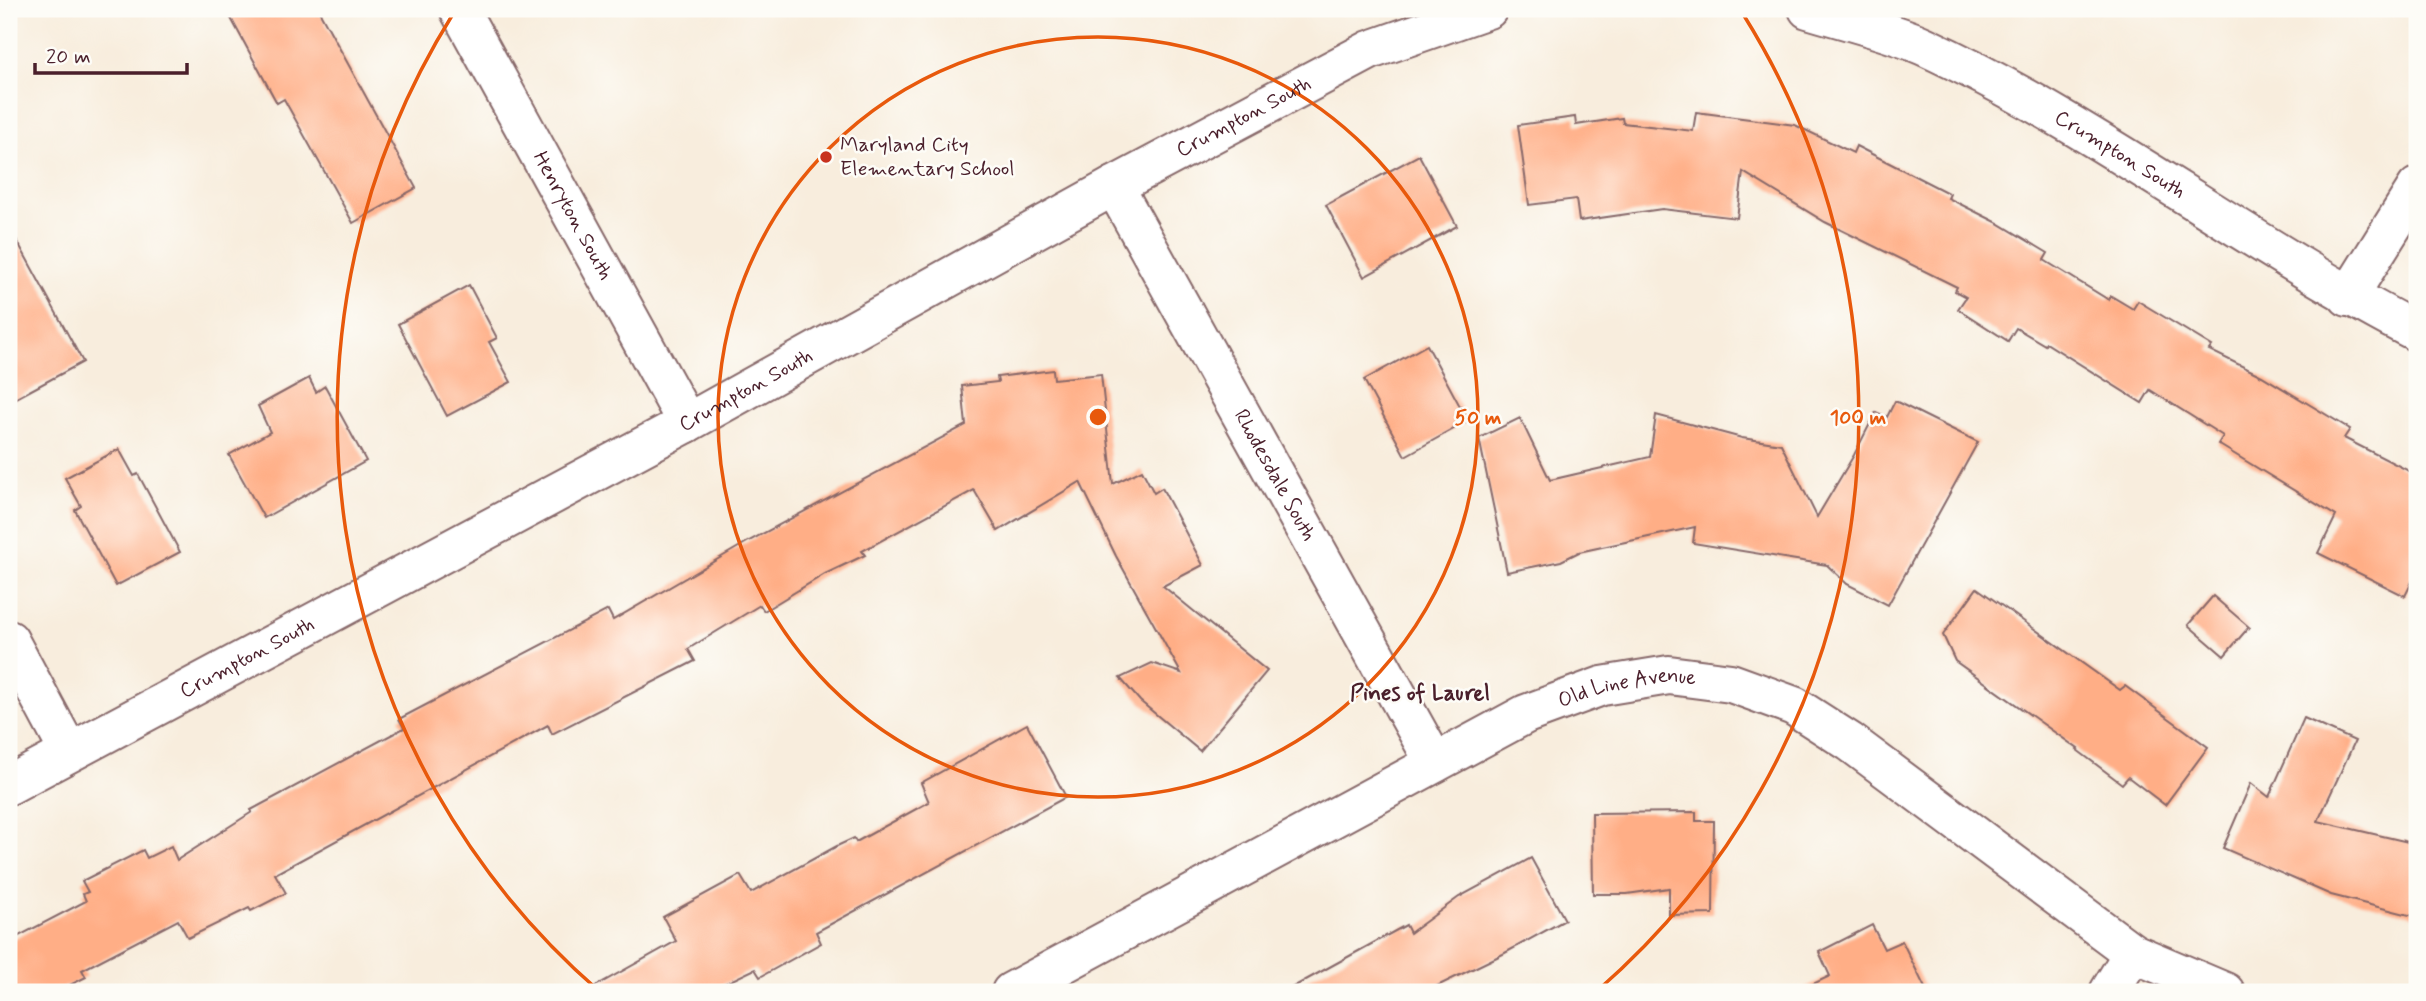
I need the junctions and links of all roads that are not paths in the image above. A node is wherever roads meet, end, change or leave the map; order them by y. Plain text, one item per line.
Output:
1 (459, 9) edge
2 (1488, 9) edge
3 (1808, 9) edge
4 (1114, 187) junction
5 (2417, 187) edge
6 (2348, 297) junction
7 (2417, 332) edge
8 (687, 423) junction
9 (9, 640) edge
10 (69, 752) junction
11 (1436, 763) junction
12 (9, 785) edge
13 (2133, 953) junction
14 (1011, 992) edge
15 (2109, 992) edge
16 (2225, 992) edge

1 - 8 street, Henryton South
2 - 4 street, Crumpton South
3 - 6 street, Crumpton South
4 - 8 street, Crumpton South
4 - 11 street, Rhodesdale South
5 - 6 street
6 - 7 street, Crumpton South
8 - 10 street, Crumpton South
9 - 10 street
10 - 12 street, Crumpton South
11 - 13 street, Old Line Avenue
11 - 14 street, Old Line Avenue
13 - 15 street
13 - 16 street, Old Line Avenue

